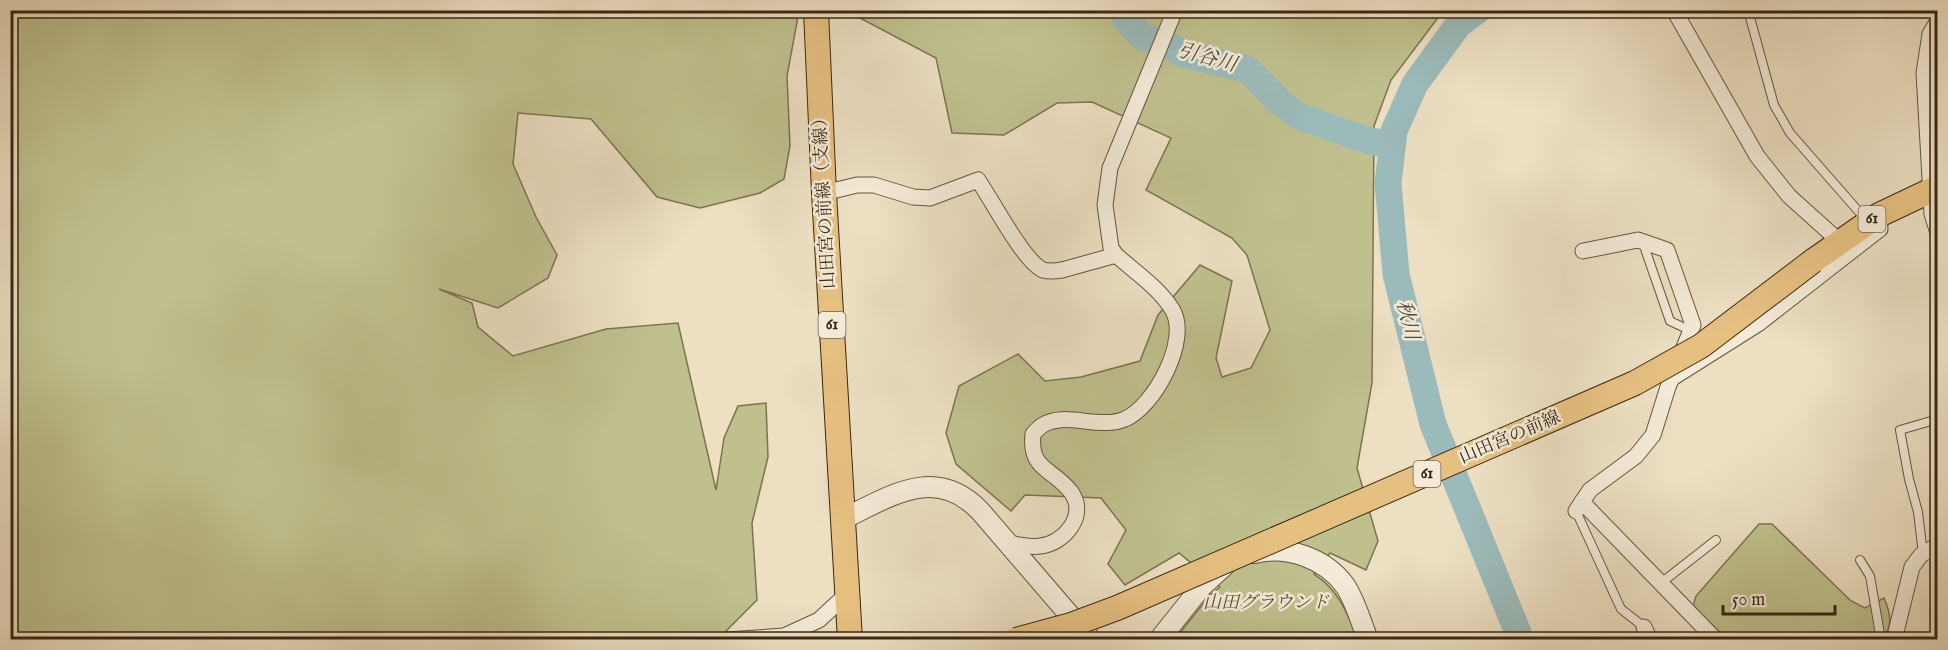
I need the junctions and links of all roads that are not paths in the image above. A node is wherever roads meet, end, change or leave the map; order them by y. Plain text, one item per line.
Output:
1 (816, 10) edge
2 (1175, 10) edge
3 (1674, 10) edge
4 (1748, 10) edge
5 (1935, 29) edge
6 (1932, 110) edge
7 (1934, 188) edge
8 (824, 193) junction
9 (1873, 219) junction
10 (1938, 233) edge
11 (1839, 241) junction
12 (1583, 251) dead end
13 (1116, 255) junction
14 (1674, 377) junction
15 (1938, 419) edge
16 (1579, 506) junction
17 (843, 519) junction
18 (1716, 540) dead end
19 (1007, 543) junction
20 (1938, 545) edge
21 (1923, 554) junction
22 (1860, 560) dead end
23 (1661, 583) junction
24 (848, 594) junction
25 (1647, 633) edge
26 (727, 639) edge
27 (850, 639) edge
28 (1016, 639) edge
29 (1091, 639) edge
30 (1159, 639) edge
31 (1368, 639) edge
32 (1716, 639) edge
33 (1881, 639) edge
34 (1894, 639) edge

1 - 8 main road, 山田宮の前線（支線） / 61
2 - 13 street
3 - 11 street
4 - 9 lane
5 - 6 street
6 - 7 street
7 - 9 main road, 山田宮の前線 / 61
7 - 10 street
8 - 13 street
8 - 17 main road, 山田宮の前線（支線） / 61
9 - 11 main road, 山田宮の前線 / 61
9 - 14 street
11 - 28 main road, 山田宮の前線 / 61, bridge
12 - 14 street
13 - 19 street
14 - 16 street
15 - 21 lane
16 - 23 street
16 - 25 lane
17 - 19 street
17 - 24 main road, 山田宮の前線（支線） / 61
18 - 23 lane
19 - 29 street
20 - 21 street
21 - 34 street
22 - 33 lane
23 - 32 street
24 - 26 street
24 - 27 main road, 山田宮の前線（支線） / 61
30 - 31 street

